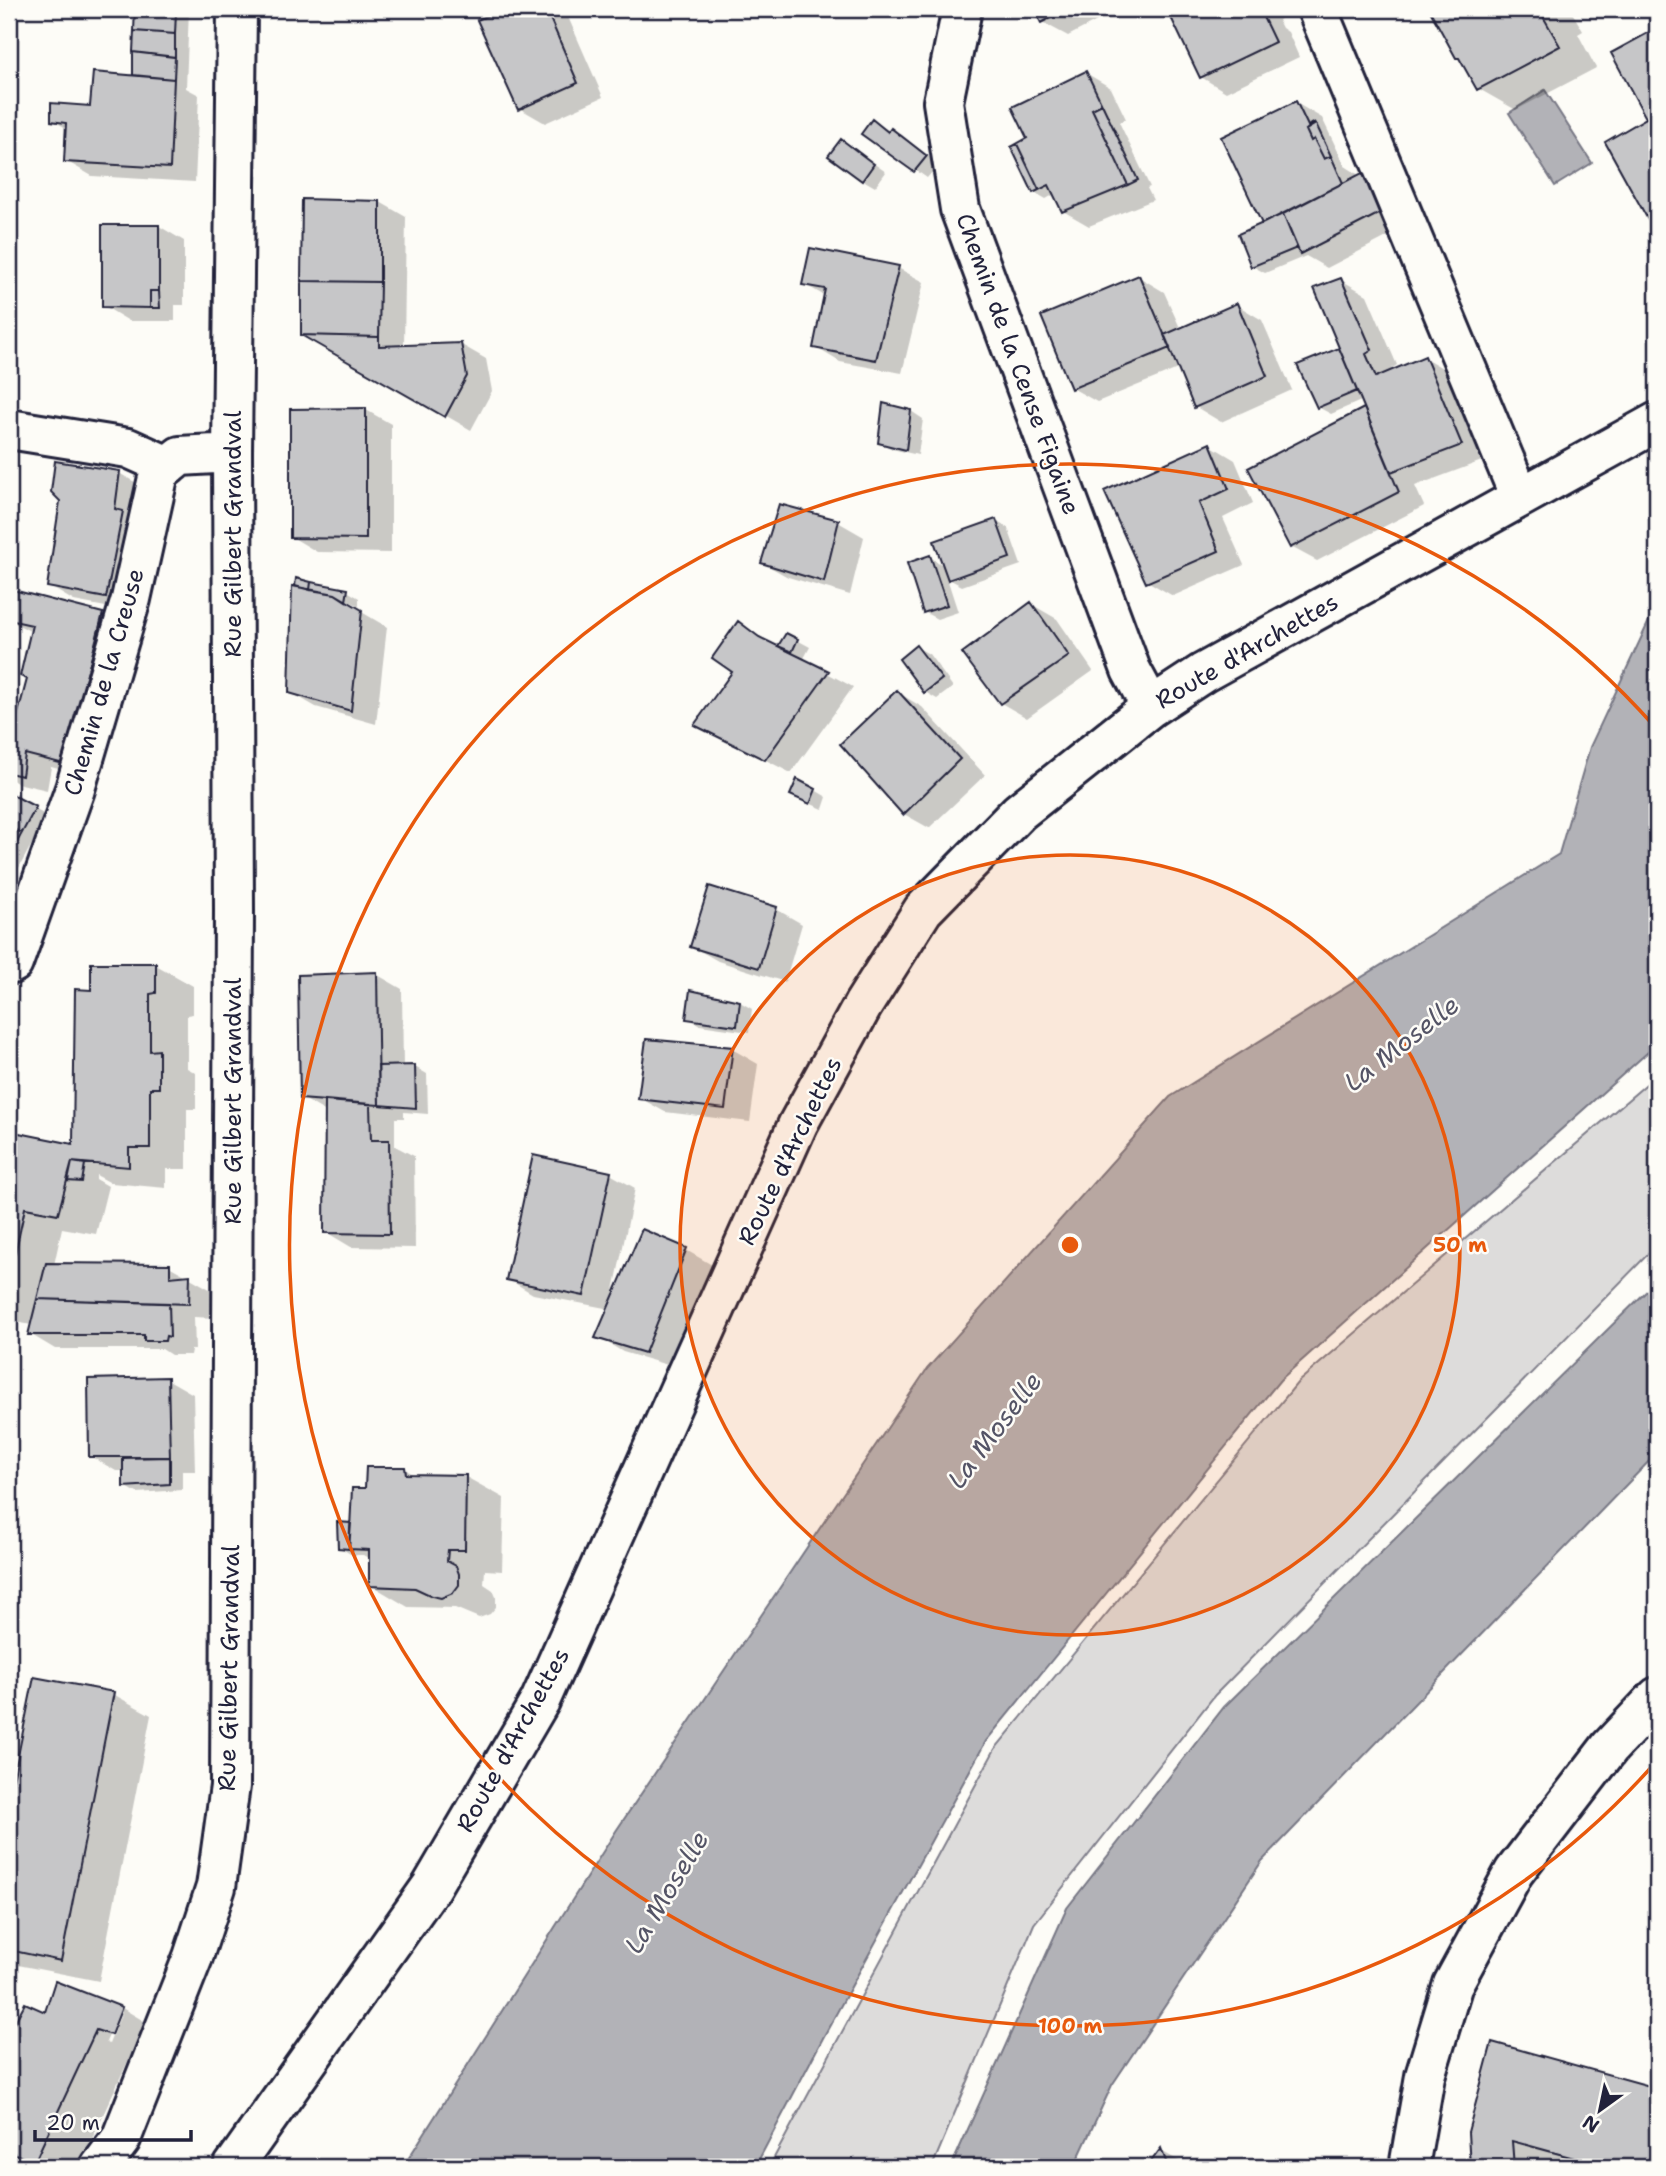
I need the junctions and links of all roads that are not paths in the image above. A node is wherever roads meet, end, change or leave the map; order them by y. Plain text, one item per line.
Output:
1 (237, 9) edge
2 (962, 9) edge
3 (1317, 9) edge
4 (1657, 422) edge
5 (9, 429) edge
6 (232, 453) junction
7 (168, 466) junction
8 (1520, 496) junction
9 (1151, 707) junction
10 (10, 967) edge
11 (1657, 1697) edge
12 (100, 2167) edge
13 (233, 2167) edge
14 (1409, 2167) edge

1 - 6 street, Rue Gilbert Grandval
2 - 9 street, Chemin de la Cense Figaine
3 - 8 street
4 - 8 street, Route d'Archettes
5 - 7 street
6 - 7 street
6 - 12 street, Rue Gilbert Grandval
7 - 10 street, Chemin de la Creuse
8 - 9 street, Route d'Archettes
9 - 13 street, Route d'Archettes
11 - 14 street

